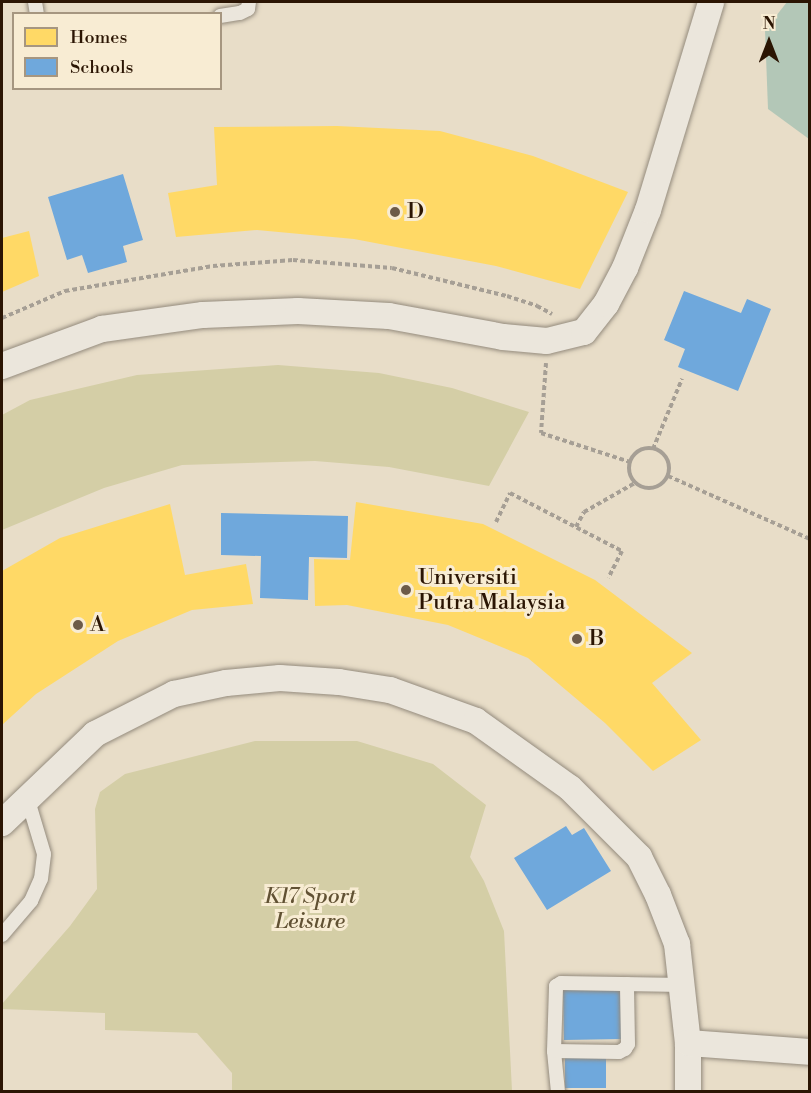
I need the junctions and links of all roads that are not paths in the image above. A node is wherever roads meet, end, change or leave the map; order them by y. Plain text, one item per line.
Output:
1 (249, 2) edge
2 (711, 2) edge
3 (222, 16) edge
4 (2, 366) edge
5 (26, 796) junction
6 (2, 823) edge
7 (2, 935) edge
8 (627, 984) junction
9 (683, 985) junction
10 (688, 1043) junction
11 (554, 1051) junction
12 (810, 1052) edge
13 (558, 1092) edge
14 (688, 1092) edge

1 - 3 lane
2 - 4 street
5 - 6 street
5 - 7 lane
5 - 9 street
8 - 9 lane
8 - 11 lane
8 - 11 lane
9 - 10 street
10 - 12 street
10 - 14 street
11 - 13 lane

